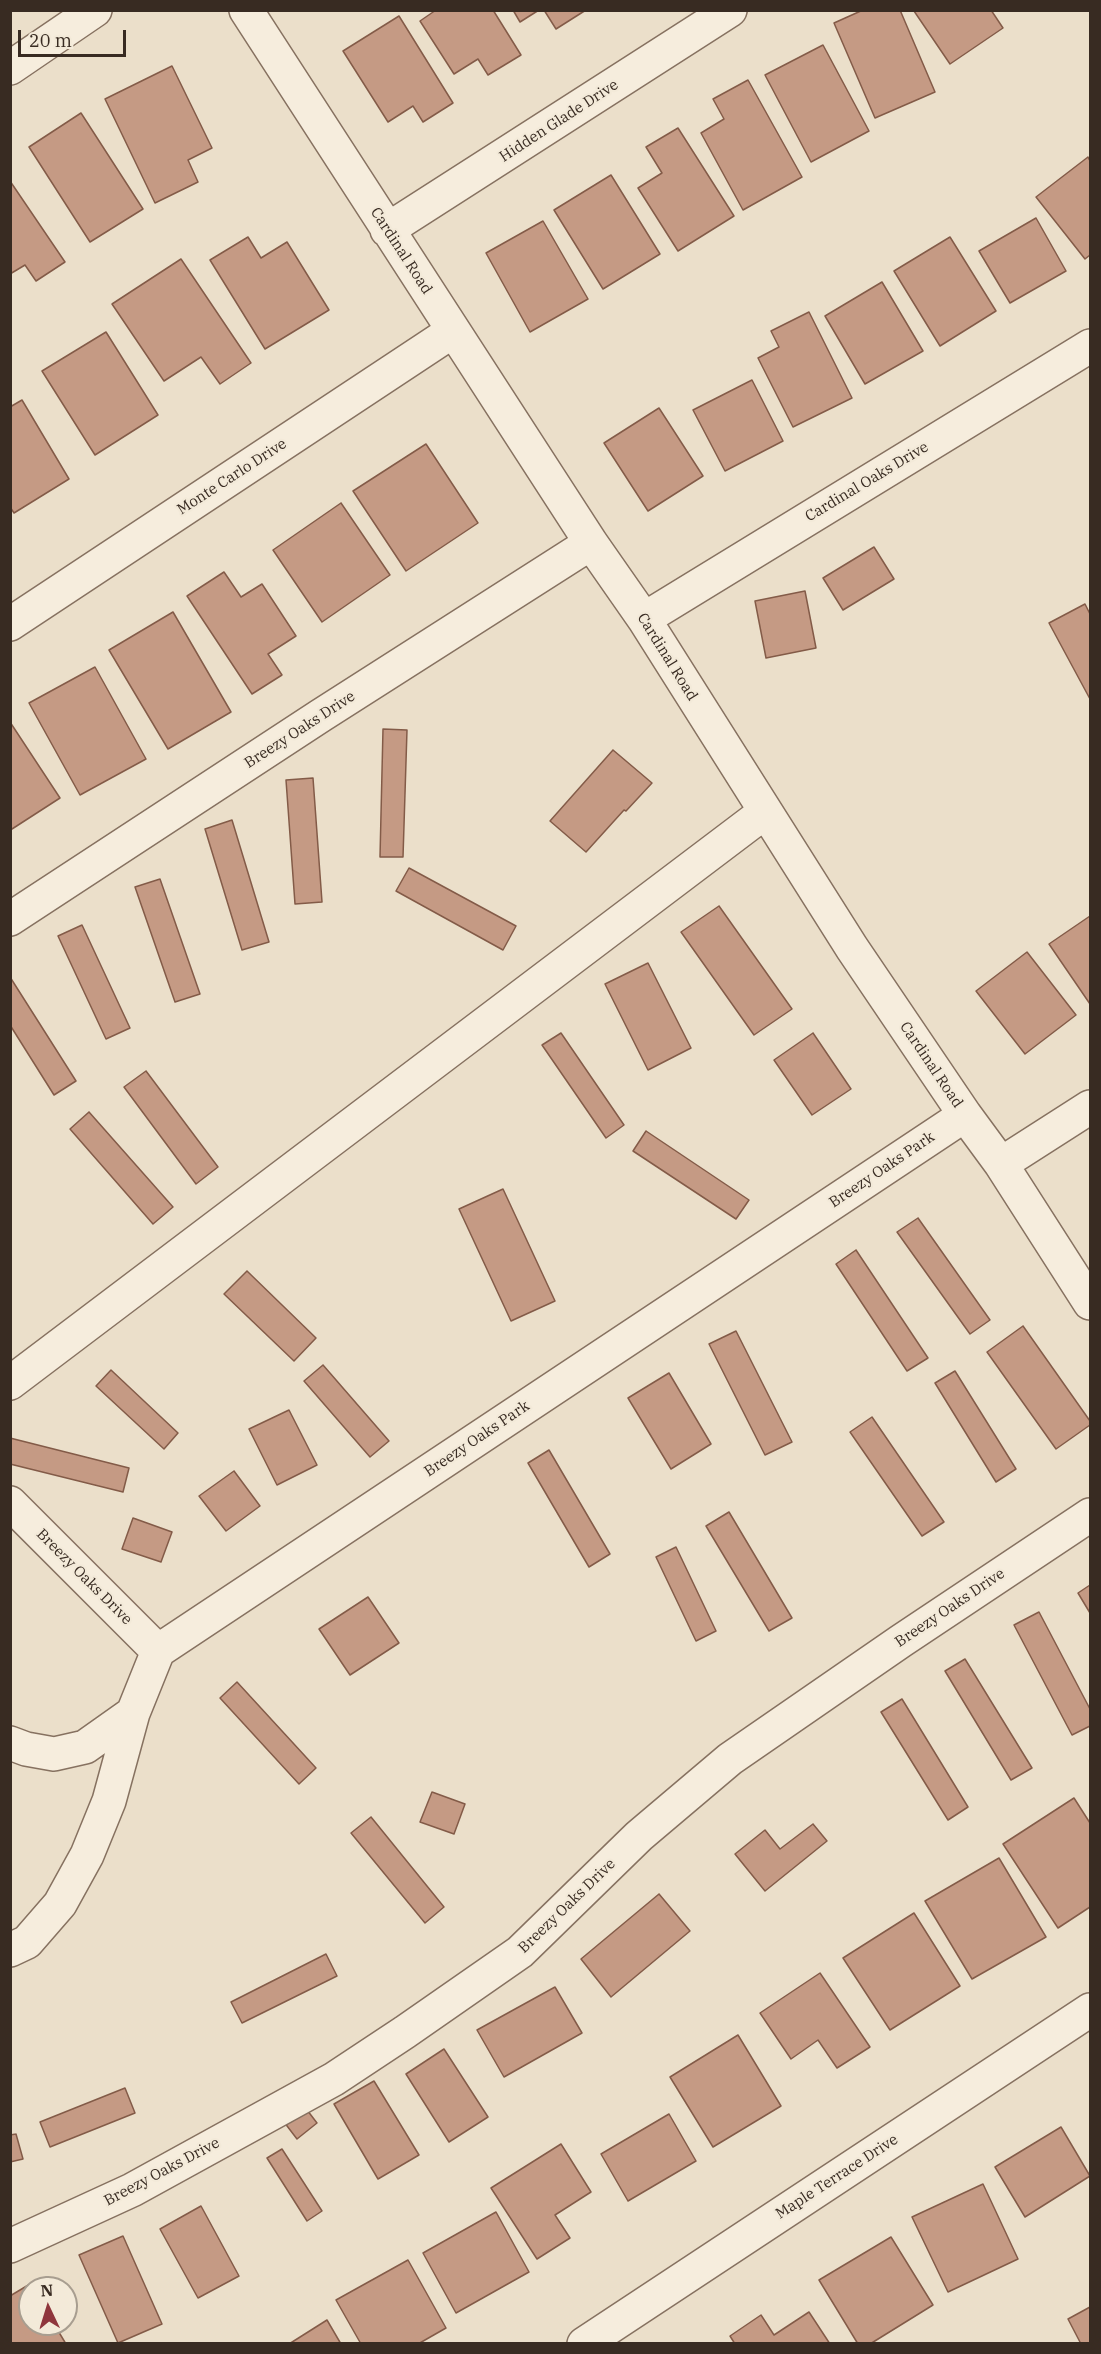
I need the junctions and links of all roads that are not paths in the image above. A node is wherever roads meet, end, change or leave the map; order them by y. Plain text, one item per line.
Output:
1 (95, 10) edge
2 (246, 10) edge
3 (730, 10) edge
4 (10, 68) edge
5 (387, 230) junction
6 (453, 331) junction
7 (1090, 346) edge
8 (591, 543) junction
9 (644, 619) junction
10 (10, 624) edge
11 (765, 812) junction
12 (10, 919) edge
13 (1090, 1107) edge
14 (965, 1115) junction
15 (1001, 1164) junction
16 (1090, 1303) edge
17 (10, 1383) edge
18 (10, 1503) edge
19 (1090, 1515) edge
20 (158, 1651) junction
21 (133, 1713) junction
22 (10, 1743) edge
23 (10, 1950) edge
24 (1090, 2010) edge
25 (10, 2246) edge
26 (584, 2343) edge

1 - 4 street
2 - 5 street, Cardinal Road
3 - 5 street, Hidden Glade Drive
5 - 6 street, Cardinal Road
6 - 8 street, Cardinal Road
6 - 10 street, Monte Carlo Drive
7 - 9 street, Cardinal Oaks Drive
8 - 9 street, Cardinal Road
8 - 12 street, Breezy Oaks Drive
9 - 11 street, Cardinal Road
11 - 14 street, Cardinal Road
11 - 17 street
13 - 15 street
14 - 15 street, Cardinal Road
14 - 20 street, Breezy Oaks Park
15 - 16 street, Cardinal Road
18 - 20 street, Breezy Oaks Drive
19 - 25 street, Breezy Oaks Drive
20 - 21 street
21 - 22 street
21 - 23 street
24 - 26 street, Maple Terrace Drive

